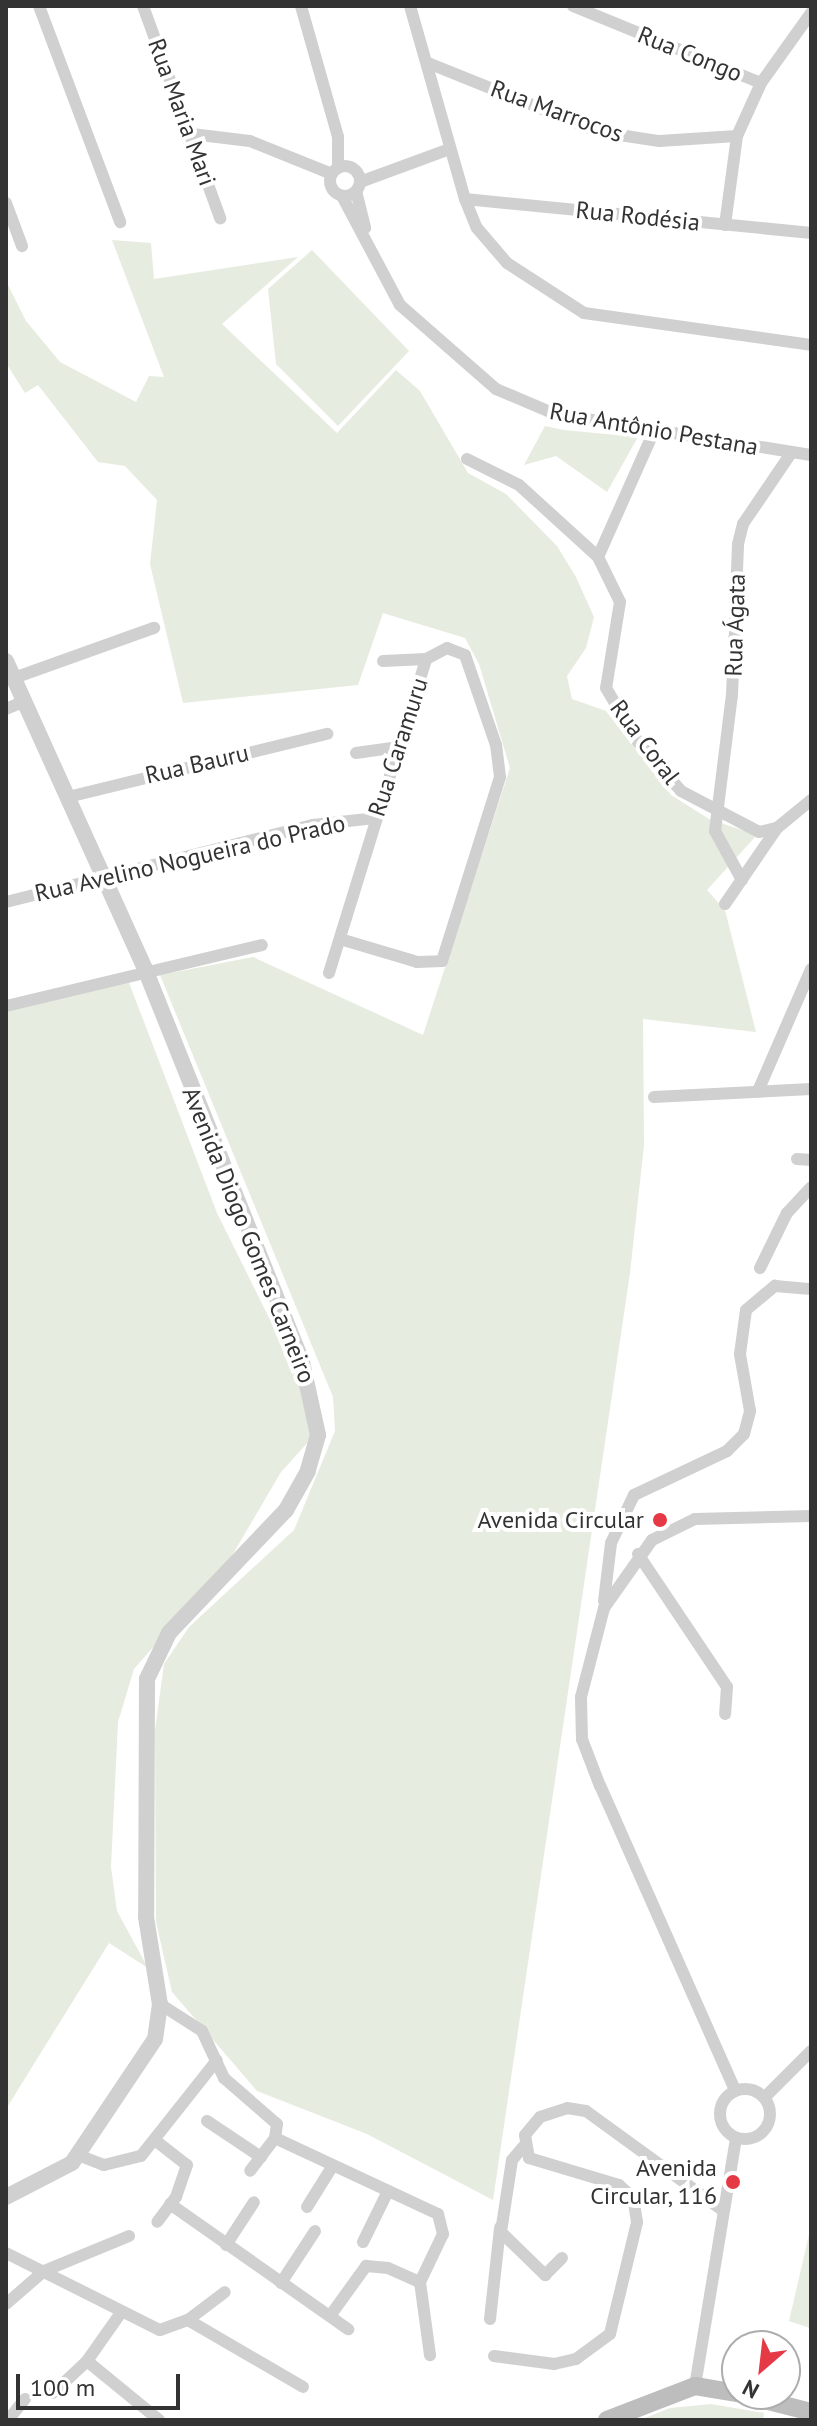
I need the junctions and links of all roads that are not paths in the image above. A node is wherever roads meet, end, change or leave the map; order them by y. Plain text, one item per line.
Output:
1 (28, 6) edge
2 (143, 6) edge
3 (301, 6) edge
4 (410, 6) edge
5 (573, 6) edge
6 (40, 10) edge
7 (811, 13) edge
8 (428, 63) junction
9 (761, 83) junction
10 (192, 134) junction
11 (737, 136) junction
12 (447, 150) junction
13 (346, 176) junction
14 (342, 196) junction
15 (465, 199) junction
16 (6, 203) edge
17 (220, 218) dead end
18 (120, 222) dead end
19 (725, 225) junction
20 (811, 233) edge
21 (22, 246) dead end
22 (371, 254) junction
23 (811, 345) edge
24 (654, 431) junction
25 (791, 453) junction
26 (811, 455) edge
27 (467, 459) dead end
28 (598, 557) junction
29 (154, 628) dead end
30 (426, 659) junction
31 (6, 661) edge
32 (383, 661) dead end
33 (14, 678) junction
34 (25, 701) junction
35 (6, 709) edge
36 (327, 734) dead end
37 (398, 747) junction
38 (356, 753) dead end
39 (68, 797) junction
40 (811, 800) edge
41 (718, 811) junction
42 (375, 818) junction
43 (777, 828) junction
44 (105, 879) junction
45 (742, 880) junction
46 (7, 901) edge
47 (725, 904) dead end
48 (340, 939) junction
49 (262, 945) dead end
50 (145, 969) junction
51 (811, 969) edge
52 (329, 973) dead end
53 (806, 991) edge
54 (6, 1006) edge
55 (811, 1089) edge
56 (758, 1091) junction
57 (654, 1097) dead end
58 (797, 1159) dead end
59 (811, 1160) edge
60 (811, 1187) edge
61 (760, 1268) dead end
62 (811, 1289) edge
63 (811, 1516) edge
64 (638, 1554) junction
65 (604, 1608) junction
66 (725, 1714) dead end
67 (160, 2004) junction
68 (811, 2051) edge
69 (217, 2060) junction
70 (735, 2090) junction
71 (765, 2097) junction
72 (207, 2121) dead end
73 (275, 2138) junction
74 (736, 2138) junction
75 (156, 2141) junction
76 (523, 2147) junction
77 (78, 2155) junction
78 (261, 2157) junction
79 (332, 2167) junction
80 (250, 2171) dead end
81 (388, 2191) junction
82 (6, 2197) edge
83 (254, 2202) dead end
84 (170, 2204) junction
85 (307, 2207) dead end
86 (721, 2209) junction
87 (157, 2222) dead end
88 (500, 2228) junction
89 (315, 2231) dead end
90 (129, 2236) dead end
91 (363, 2242) dead end
92 (226, 2245) junction
93 (6, 2253) edge
94 (562, 2258) dead end
95 (44, 2271) junction
96 (420, 2282) junction
97 (281, 2283) junction
98 (225, 2292) dead end
99 (6, 2304) edge
100 (120, 2314) junction
101 (330, 2316) junction
102 (490, 2319) dead end
103 (188, 2320) junction
104 (348, 2329) dead end
105 (430, 2355) dead end
106 (494, 2356) dead end
107 (87, 2361) junction
108 (695, 2386) junction
109 (303, 2387) dead end
110 (721, 2391) edge
111 (53, 2393) dead end
112 (25, 2399) dead end
113 (8, 2420) edge
114 (159, 2420) edge
115 (607, 2420) edge

1 - 6 street
2 - 10 street, Rua Maria Mari
3 - 13 street, Rua Antônio Pestana
4 - 8 street
5 - 9 street, Rua Congo
6 - 18 street
7 - 9 street
8 - 11 street, Rua Marrocos
8 - 12 street
9 - 11 street
10 - 13 street
10 - 17 street, Rua Maria Mari
11 - 19 street
12 - 13 street
12 - 15 street
13 - 14 street, Rua Antônio Pestana
13 - 14 street
13 - 22 street, Rua Antônio Pestana
14 - 22 street, Rua Antônio Pestana
15 - 19 street, Rua Rodésia
15 - 23 street
16 - 21 street
19 - 20 street, Rua Rodésia
22 - 24 street, Rua Antônio Pestana
24 - 25 street, Rua Antônio Pestana
24 - 28 street
25 - 26 street, Rua Antônio Pestana
25 - 41 street, Rua Ágata
27 - 28 street, Rua Coral
28 - 41 street, Rua Coral
29 - 33 street
30 - 32 street
30 - 37 street, Rua Caramuru
30 - 48 street
31 - 33 street, Avenida Diogo Gomes Carneiro
33 - 34 street, Avenida Diogo Gomes Carneiro
34 - 35 street
34 - 39 street, Avenida Diogo Gomes Carneiro
36 - 39 street, Rua Bauru
37 - 38 street
37 - 42 street, Rua Caramuru
39 - 44 street, Avenida Diogo Gomes Carneiro
40 - 43 street
41 - 43 street, Rua Coral
41 - 45 street
42 - 44 street, Rua Avelino Nogueira do Prado
42 - 48 street, Rua Caramuru
43 - 45 street
44 - 46 street, Rua Avelino Nogueira do Prado
44 - 50 street, Avenida Diogo Gomes Carneiro
45 - 47 street
48 - 52 street, Rua Caramuru
49 - 50 street
50 - 54 street
50 - 67 street, Avenida Diogo Gomes Carneiro
51 - 53 street
53 - 56 street
55 - 56 street
56 - 57 street
58 - 59 street
60 - 61 street
62 - 65 street
63 - 64 street
64 - 65 street
64 - 66 street
65 - 70 street
67 - 69 street
67 - 77 street, Avenida Diogo Gomes Carneiro
68 - 71 street
69 - 73 street
69 - 75 street
70 - 71 street
70 - 74 street
71 - 74 street
72 - 78 street
73 - 78 street
73 - 79 street
74 - 86 street
75 - 77 street
75 - 84 street
76 - 86 street
76 - 88 street
76 - 106 street
77 - 82 street, Avenida Diogo Gomes Carneiro
78 - 80 street
79 - 81 street
79 - 85 street
81 - 91 street
81 - 96 street
83 - 92 street
84 - 87 street
84 - 92 street
86 - 108 street
88 - 94 street
88 - 102 street
89 - 97 street
90 - 95 street
92 - 97 street
93 - 95 street
95 - 99 street
95 - 100 street
96 - 101 street
96 - 105 street
97 - 101 street
98 - 103 street
100 - 103 street
100 - 107 street
101 - 104 street
103 - 109 street
107 - 111 street
107 - 114 street
108 - 110 main road
108 - 115 main road
112 - 113 street

